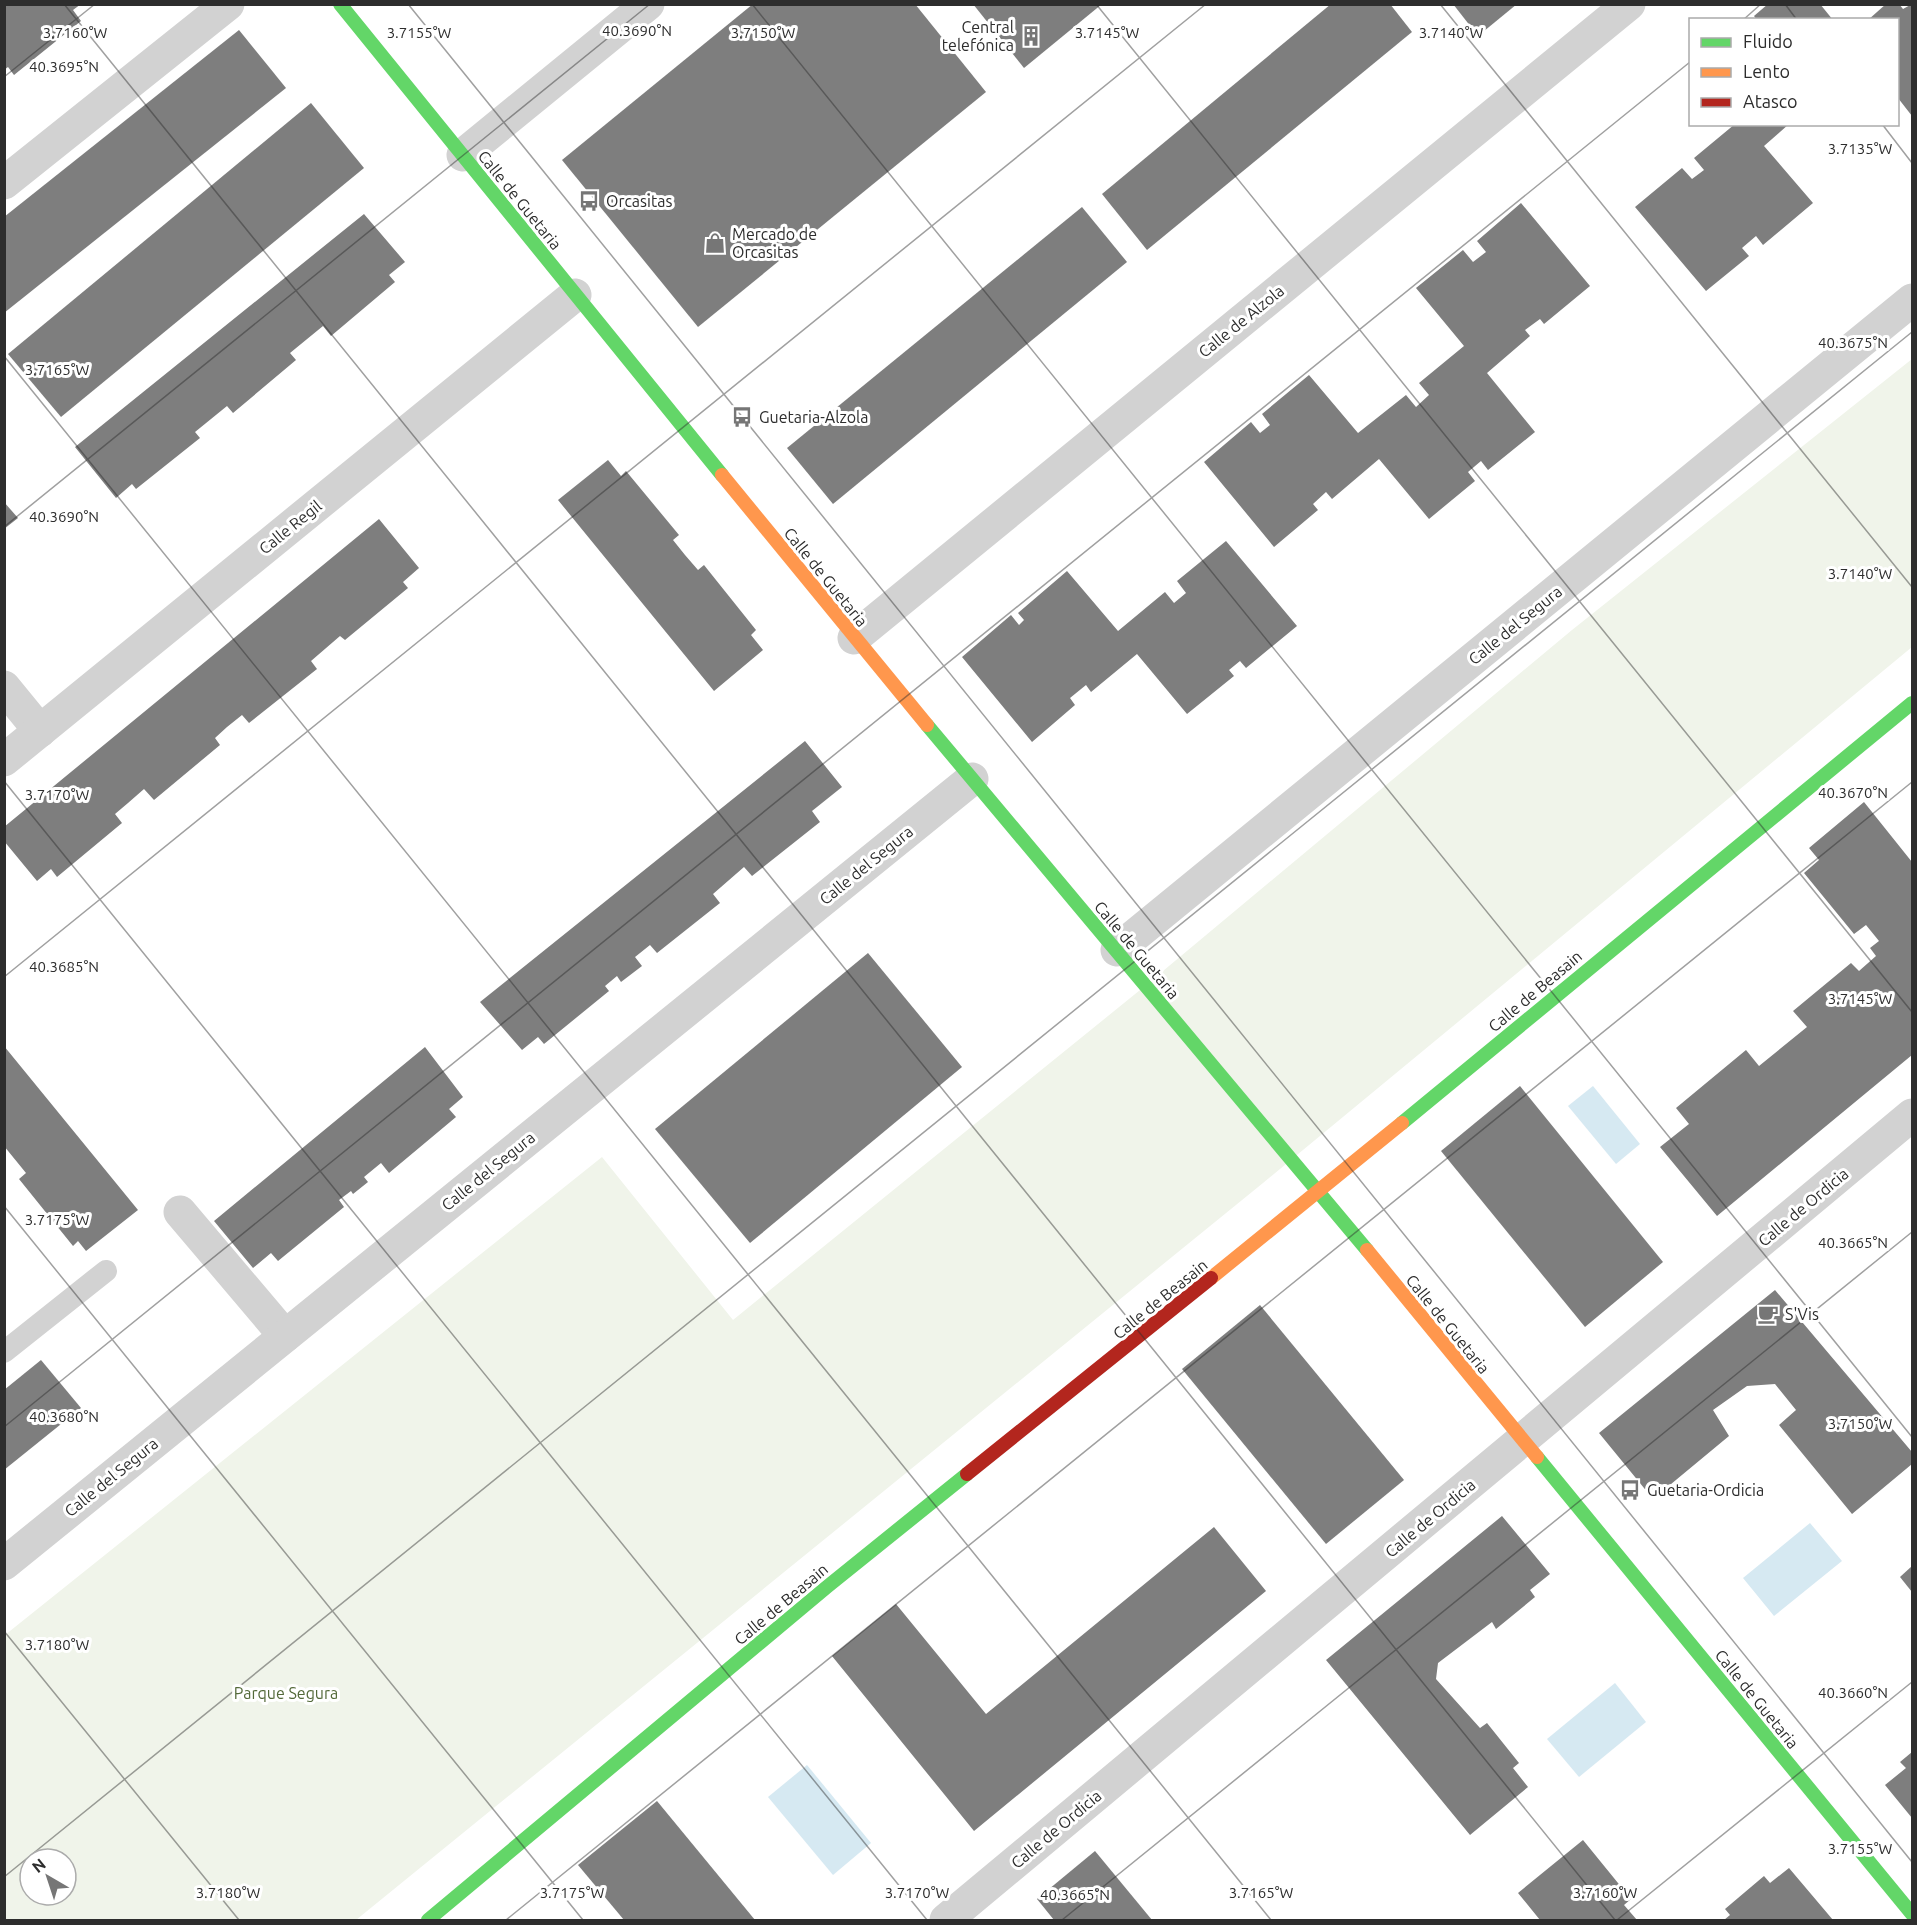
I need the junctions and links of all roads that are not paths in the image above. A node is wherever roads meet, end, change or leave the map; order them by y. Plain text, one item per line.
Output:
1 (228, 4) edge
2 (648, 4) edge
3 (1629, 4) edge
4 (341, 5) edge
5 (463, 155) junction
6 (4, 183) edge
7 (575, 295) junction
8 (1912, 300) edge
9 (854, 638) junction
10 (4, 687) edge
11 (1912, 703) edge
12 (40, 731) junction
13 (4, 760) edge
14 (972, 779) junction
15 (1117, 950) junction
16 (1912, 1115) edge
17 (1318, 1192) junction
18 (180, 1212) dead end
19 (106, 1270) dead end
20 (285, 1336) junction
21 (4, 1352) edge
22 (1523, 1441) junction
23 (4, 1564) edge
24 (1912, 1914) edge
25 (428, 1920) edge
26 (946, 1920) edge

1 - 6 street
2 - 5 street
3 - 9 street, Calle de Alzola
4 - 5 street, Calle de Guetaria
5 - 7 street, Calle de Guetaria
7 - 9 street, Calle de Guetaria
7 - 12 street, Calle Regil
8 - 15 street, Calle del Segura
9 - 14 street, Calle de Guetaria
10 - 12 street
11 - 17 street, Calle de Beasain
12 - 13 street, Calle Regil
14 - 15 street, Calle de Guetaria
14 - 20 street, Calle del Segura
15 - 17 street, Calle de Guetaria
16 - 22 street, Calle de Ordicia
17 - 22 street, Calle de Guetaria
17 - 25 street, Calle de Beasain
18 - 20 street
19 - 21 lane
20 - 23 street, Calle del Segura
22 - 24 street, Calle de Guetaria
22 - 26 street, Calle de Ordicia

